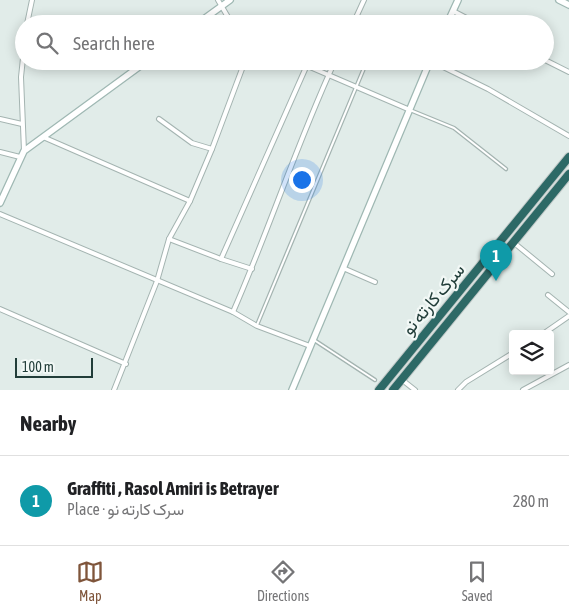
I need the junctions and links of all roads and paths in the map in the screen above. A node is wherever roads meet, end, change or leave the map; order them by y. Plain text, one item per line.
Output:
1 (32, 0) edge
2 (218, 0) edge
3 (230, 0) edge
4 (364, 0) edge
5 (458, 0) edge
6 (560, 0) edge
7 (569, 5) edge
8 (221, 6) junction
9 (453, 10) junction
10 (29, 15) edge
11 (209, 15) edge
12 (226, 15) edge
13 (357, 15) edge
14 (451, 15) edge
15 (462, 15) edge
16 (554, 64) edge
17 (22, 70) edge
18 (135, 70) edge
19 (242, 70) edge
20 (305, 70) edge
21 (317, 70) edge
22 (331, 70) edge
23 (363, 70) edge
24 (427, 70) edge
25 (449, 70) edge
26 (569, 72) edge
27 (329, 76) junction
28 (356, 87) junction
29 (410, 110) junction
30 (0, 119) edge
31 (159, 119) dead end
32 (22, 124) junction
33 (569, 136) edge
34 (43, 137) junction
35 (212, 149) junction
36 (24, 151) junction
37 (0, 152) edge
38 (20, 157) junction
39 (569, 157) edge
40 (506, 169) dead end
41 (568, 177) edge
42 (190, 200) junction
43 (0, 203) edge
44 (0, 214) edge
45 (169, 239) junction
46 (513, 242) junction
47 (221, 259) junction
48 (343, 268) junction
49 (252, 269) junction
50 (552, 274) dead end
51 (157, 281) junction
52 (375, 282) dead end
53 (548, 295) dead end
54 (0, 309) edge
55 (233, 312) junction
56 (569, 314) edge
57 (257, 326) junction
58 (548, 330) edge
59 (312, 340) junction
60 (310, 346) junction
61 (509, 355) edge
62 (126, 364) junction
63 (569, 365) edge
64 (401, 378) junction
65 (375, 380) dead end
66 (114, 390) edge
67 (292, 390) edge
68 (378, 390) edge
69 (392, 390) edge
70 (415, 390) edge
71 (458, 390) edge
72 (523, 390) edge

1 - 10 street
2 - 8 street
3 - 8 main road
4 - 13 street
5 - 9 main road
6 - 7 main road
8 - 11 main road
8 - 12 street
9 - 14 main road
9 - 15 street
16 - 26 street
17 - 32 street
18 - 34 main road
19 - 35 street
20 - 47 street
21 - 27 street
22 - 27 street
23 - 28 lane
24 - 29 main road
25 - 33 street
27 - 28 street
27 - 49 street
28 - 29 street
28 - 57 lane
29 - 40 lane
29 - 48 main road
30 - 32 street
31 - 35 street
32 - 36 street
34 - 36 main road
34 - 42 street
35 - 42 street
36 - 38 main road
37 - 38 street
38 - 43 main road
39 - 68 highway, سرک کارته نو
41 - 46 highway, سرک کارته نو
42 - 45 street
44 - 51 street
45 - 47 street
45 - 51 street
46 - 50 street
46 - 64 highway, سرک کارته نو
47 - 49 street
48 - 52 street
48 - 59 main road
49 - 55 street
51 - 55 street
51 - 62 street
53 - 56 street
54 - 62 street
55 - 57 street
56 - 58 street
57 - 60 street
59 - 60 main road
59 - 65 lane
60 - 67 main road
61 - 71 street
62 - 66 street
63 - 72 street
64 - 69 highway, سرک کارته نو
64 - 70 street

